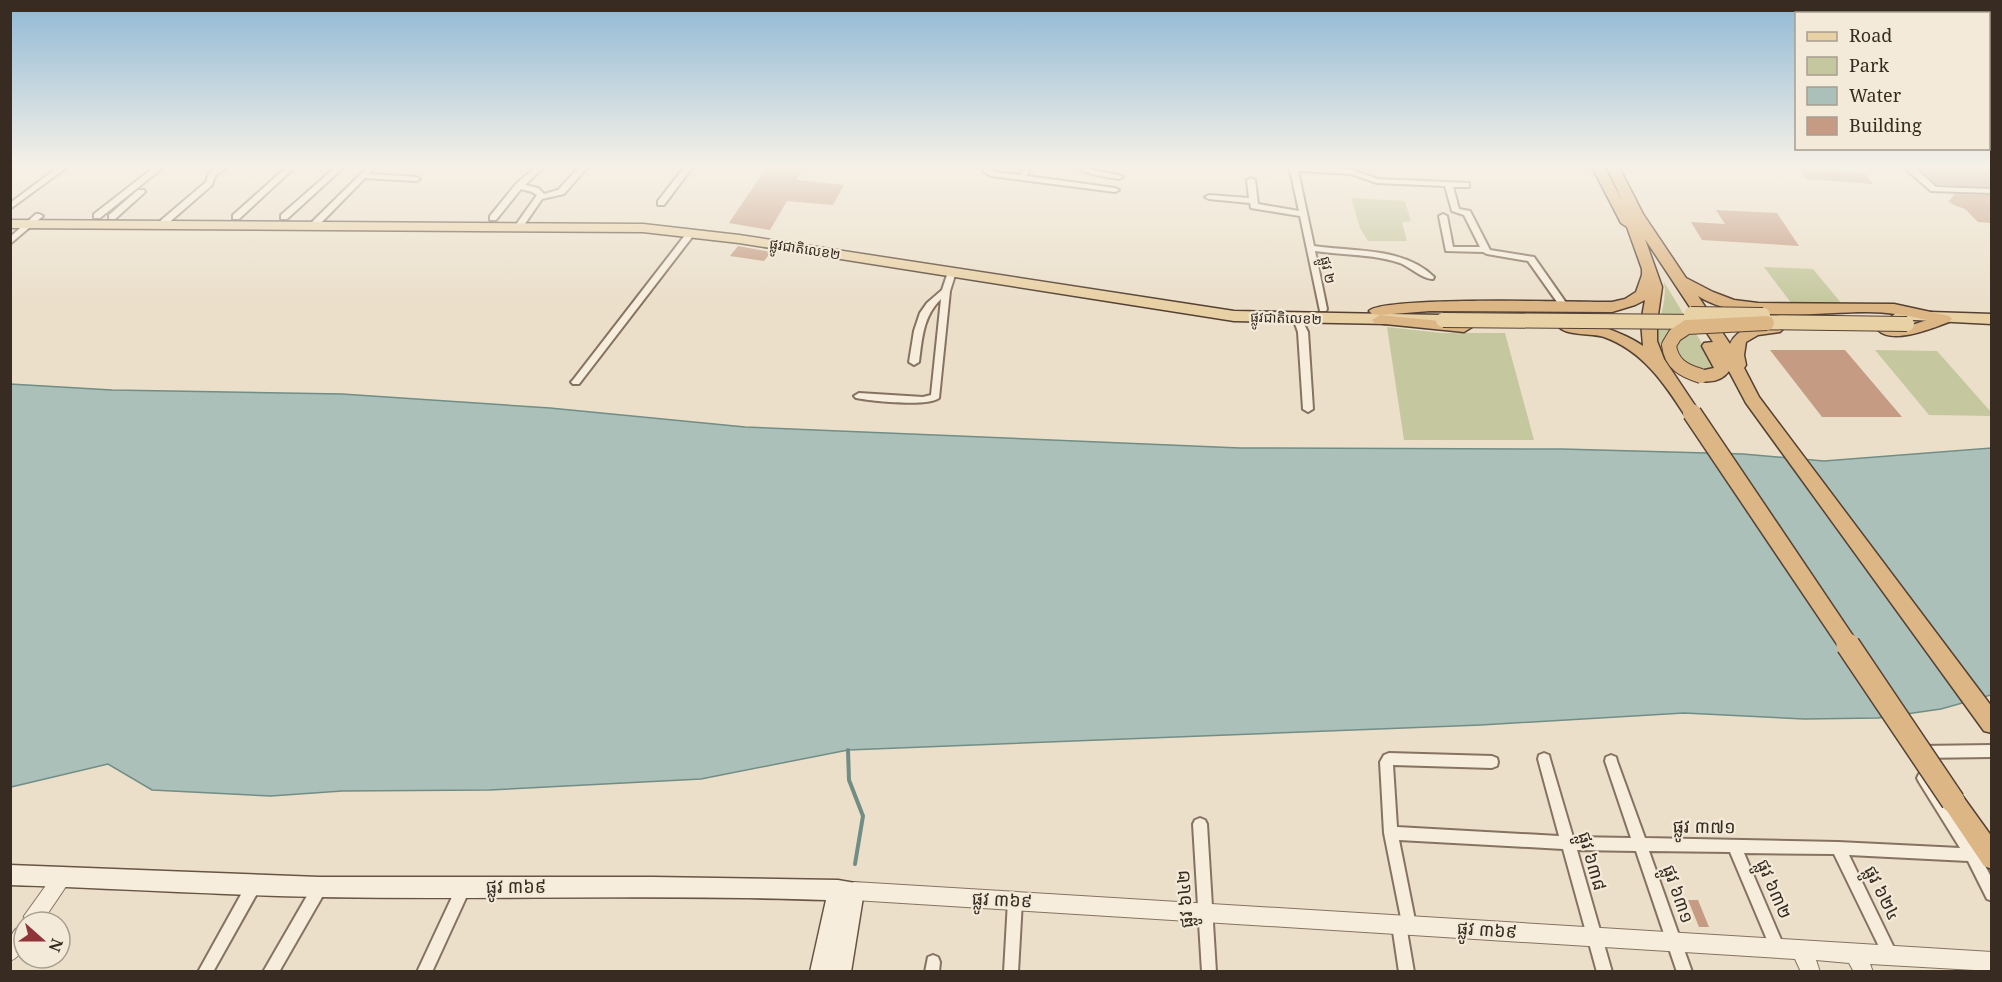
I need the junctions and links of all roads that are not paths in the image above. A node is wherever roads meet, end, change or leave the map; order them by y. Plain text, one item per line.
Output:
1 (104, 211) edge
2 (119, 211) edge
3 (177, 211) edge
4 (243, 211) edge
5 (291, 211) edge
6 (327, 211) edge
7 (499, 211) edge
8 (529, 211) edge
9 (1285, 211) edge
10 (1304, 211) edge
11 (1455, 211) edge
12 (1634, 211) edge
13 (1305, 214) junction
14 (10, 216) edge
15 (97, 216) junction
16 (1443, 216) dead end
17 (112, 217) junction
18 (236, 217) junction
19 (284, 217) junction
20 (493, 218) junction
21 (35, 220) junction
22 (166, 220) junction
23 (317, 221) junction
24 (521, 222) junction
25 (10, 224) edge
26 (692, 232) junction
27 (742, 235) junction
28 (1642, 236) junction
29 (10, 242) edge
30 (1310, 248) junction
31 (1486, 250) junction
32 (881, 257) junction
33 (1649, 265) junction
34 (1673, 270) junction
35 (952, 272) junction
36 (1430, 277) dead end
37 (946, 291) junction
38 (1564, 307) junction
39 (1759, 308) junction
40 (1323, 309) junction
41 (1378, 315) junction
42 (1441, 316) junction
43 (1297, 318) junction
44 (1944, 319) junction
45 (1992, 319) edge
46 (1903, 320) junction
47 (1770, 326) junction
48 (914, 362) dead end
49 (1666, 374) junction
50 (1740, 376) junction
51 (576, 382) dead end
52 (859, 396) dead end
53 (1308, 410) dead end
54 (1992, 724) edge
55 (1992, 751) edge
56 (1544, 759) dead end
57 (1611, 761) dead end
58 (1492, 762) dead end
59 (1200, 824) dead end
60 (1391, 833) junction
61 (1569, 843) junction
62 (1640, 844) junction
63 (1734, 845) junction
64 (1838, 848) junction
65 (1982, 856) edge
66 (10, 875) edge
67 (63, 876) junction
68 (254, 885) junction
69 (320, 887) junction
70 (464, 887) junction
71 (846, 891) junction
72 (1992, 894) edge
73 (1015, 901) junction
74 (39, 910) edge
75 (1206, 913) junction
76 (1404, 925) junction
77 (1595, 937) junction
78 (1675, 942) junction
79 (1778, 949) junction
80 (1802, 950) junction
81 (1856, 954) junction
82 (1891, 956) junction
83 (1992, 962) edge
84 (205, 972) edge
85 (270, 972) edge
86 (424, 972) edge
87 (821, 972) edge
88 (840, 972) edge
89 (1011, 972) edge
90 (1209, 972) edge
91 (1407, 972) edge
92 (1605, 972) edge
93 (1685, 972) edge
94 (1811, 972) edge
95 (1864, 972) edge

1 - 15 street
2 - 17 street
3 - 22 street
4 - 18 street
5 - 19 street
6 - 23 street
7 - 20 street
8 - 24 street
9 - 13 street
10 - 13 street, ផ្លូវ ២
11 - 31 street
12 - 28 highway
13 - 30 street, ផ្លូវ ២
14 - 21 main road, ផ្លូវជាតិលេខ២
15 - 17 main road, ផ្លូវជាតិលេខ២
15 - 21 main road, ផ្លូវជាតិលេខ២
16 - 31 street
17 - 22 main road, ផ្លូវជាតិលេខ២
18 - 19 main road, ផ្លូវជាតិលេខ២
18 - 22 main road, ផ្លូវជាតិលេខ២
19 - 23 main road, ផ្លូវជាតិលេខ២
20 - 23 main road, ផ្លូវជាតិលេខ២
20 - 24 main road, ផ្លូវជាតិលេខ២
21 - 22 main road, ផ្លូវជាតិលេខ២
21 - 25 main road, ផ្លូវជាតិលេខ២
21 - 29 street
22 - 23 main road, ផ្លូវជាតិលេខ២
23 - 24 main road, ផ្លូវជាតិលេខ២
24 - 26 main road, ផ្លូវជាតិលេខ២
24 - 27 main road, ផ្លូវជាតិលេខ២
26 - 27 main road, ផ្លូវជាតិលេខ២
26 - 51 street
27 - 32 main road, ផ្លូវជាតិលេខ២
28 - 33 highway
28 - 34 highway
28 - 47 highway, bridge
30 - 36 street
30 - 40 street, ផ្លូវ ២
31 - 38 street
32 - 35 main road, ផ្លូវជាតិលេខ២
32 - 40 main road, ផ្លូវជាតិលេខ២
33 - 38 highway
33 - 49 highway
34 - 39 highway
34 - 50 highway
35 - 37 street
35 - 43 main road, ផ្លូវជាតិលេខ២
37 - 48 street
37 - 52 street
38 - 41 highway
39 - 44 highway
39 - 47 highway
40 - 41 main road, ផ្លូវជាតិលេខ២
41 - 42 main road
41 - 43 main road, ផ្លូវជាតិលេខ២
41 - 49 highway
42 - 46 main road, bridge
42 - 47 main road, bridge
43 - 53 street
44 - 45 main road
44 - 46 main road
44 - 47 highway
46 - 47 main road, bridge
47 - 50 highway
49 - 65 highway, bridge
50 - 54 highway
55 - 65 street
56 - 61 street, ផ្លូវ ៦៣៨
57 - 62 street, ផ្លូវ ៦៣១
58 - 60 street
59 - 75 street, ផ្លូវ ៦៤២
60 - 61 street, ផ្លូវ ៣៧១
60 - 76 street
61 - 62 street, ផ្លូវ ៣៧១
61 - 77 street, ផ្លូវ ៦៣៨
62 - 63 street, ផ្លូវ ៣៧១
62 - 78 street, ផ្លូវ ៦៣១
63 - 64 street, ផ្លូវ ៣៧១
63 - 79 street, ផ្លូវ ៦៣២
64 - 65 street, ផ្លូវ ៣៧១
64 - 82 street, ផ្លូវ ៦២៤
65 - 72 street
66 - 67 main road, ផ្លូវ ៣៦៩
67 - 68 main road, ផ្លូវ ៣៦៩
67 - 74 street
68 - 69 main road, ផ្លូវ ៣៦៩
68 - 84 street
69 - 70 main road, ផ្លូវ ៣៦៩
69 - 85 street
70 - 71 main road, ផ្លូវ ៣៦៩
70 - 86 street
71 - 73 street, ផ្លូវ ៣៦៩
71 - 87 main road
71 - 88 main road
73 - 75 street, ផ្លូវ ៣៦៩
73 - 89 street
75 - 76 street, ផ្លូវ ៣៦៩
75 - 90 street, ផ្លូវ ៦៤២
76 - 77 street, ផ្លូវ ៣៦៩
76 - 91 street
77 - 78 street, ផ្លូវ ៣៦៩
77 - 92 street, ផ្លូវ ៦៣៨
78 - 79 street, ផ្លូវ ៣៦៩
78 - 93 street, ផ្លូវ ៦៣១
79 - 80 street, ផ្លូវ ៣៦៩
80 - 81 street, ផ្លូវ ៣៦៩
80 - 94 street
81 - 82 street, ផ្លូវ ៣៦៩
81 - 95 street
82 - 83 street, ផ្លូវ ៣៦៩

